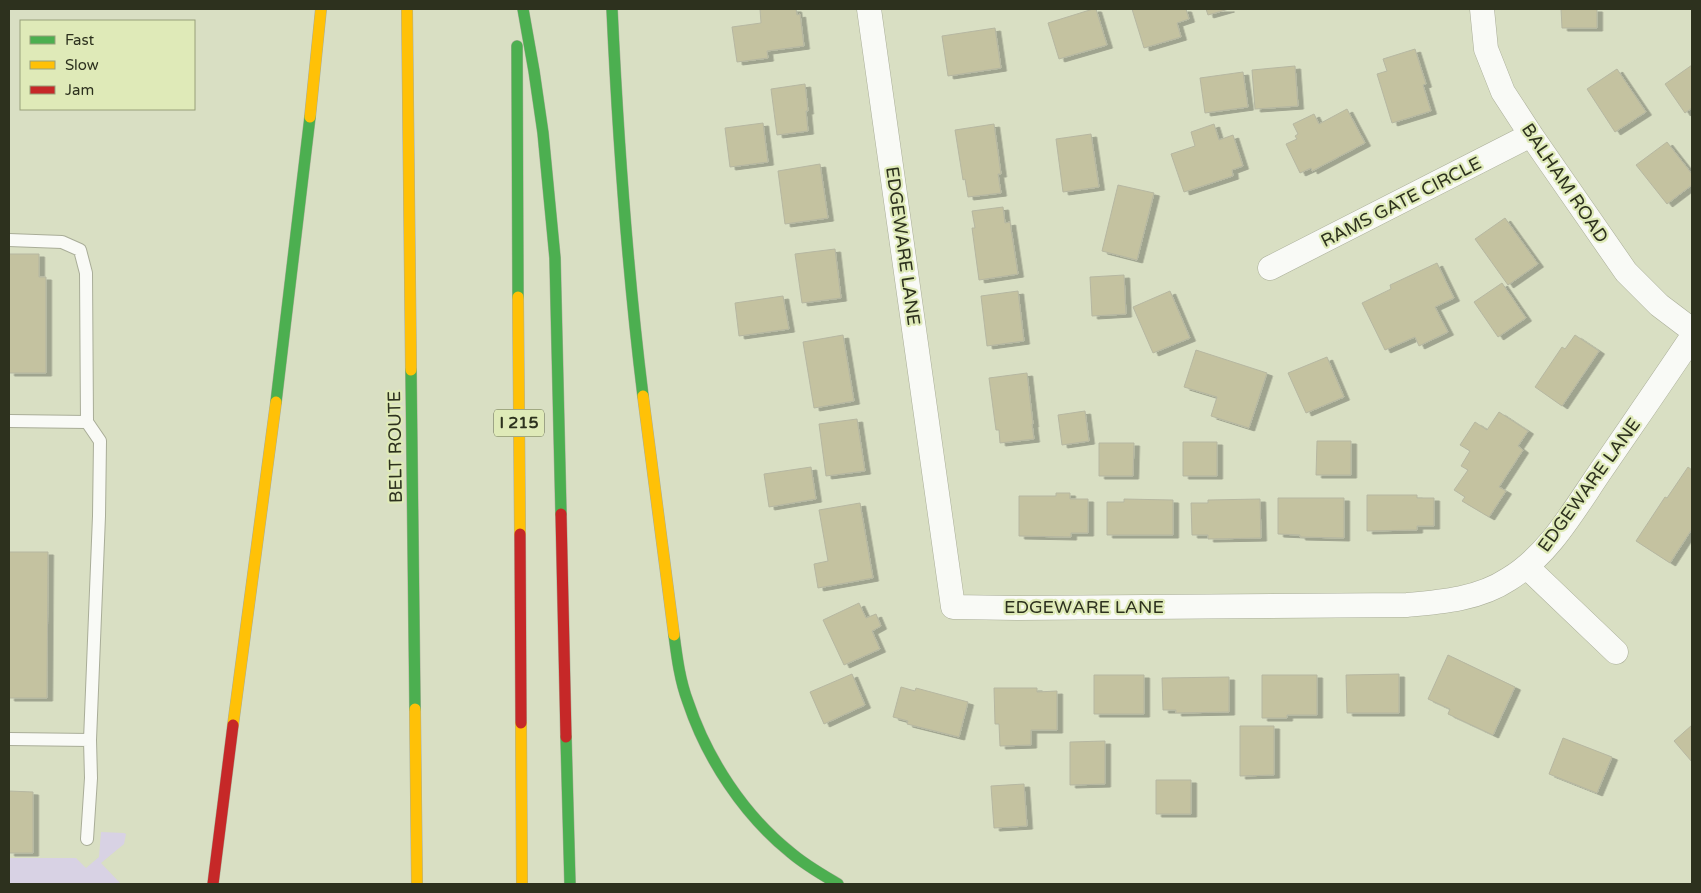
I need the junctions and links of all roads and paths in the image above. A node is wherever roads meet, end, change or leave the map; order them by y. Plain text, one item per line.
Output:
1 (321, 9) edge
2 (407, 9) edge
3 (516, 9) edge
4 (523, 9) edge
5 (612, 9) edge
6 (869, 9) edge
7 (1482, 9) edge
8 (1531, 135) junction
9 (9, 240) edge
10 (1270, 268) dead end
11 (1692, 330) edge
12 (1692, 338) edge
13 (9, 421) edge
14 (88, 422) junction
15 (1527, 567) junction
16 (1616, 652) dead end
17 (9, 739) edge
18 (90, 740) junction
19 (87, 839) dead end
20 (213, 884) edge
21 (417, 884) edge
22 (522, 884) edge
23 (570, 884) edge
24 (838, 884) edge

1 - 20 highway
2 - 21 highway, BELT ROUTE
3 - 22 highway, I 215
4 - 23 highway
5 - 24 highway
6 - 15 street, EDGEWARE LANE
7 - 8 street, BALHAM ROAD
8 - 10 street, RAMS GATE CIRCLE
8 - 11 street, BALHAM ROAD
9 - 14 lane
12 - 15 street, EDGEWARE LANE
13 - 14 lane
14 - 18 lane
15 - 16 street
17 - 18 lane
18 - 19 lane

